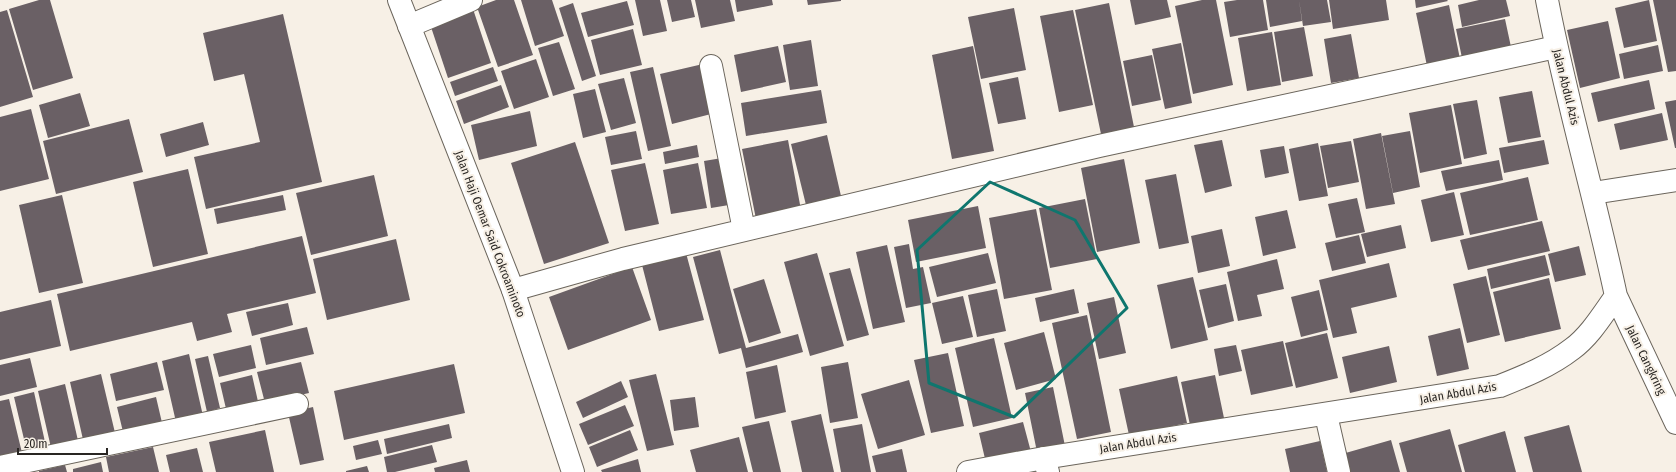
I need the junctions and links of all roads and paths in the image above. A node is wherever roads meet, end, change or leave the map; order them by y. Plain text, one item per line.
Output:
1 (399, 0) edge
2 (471, 0) edge
3 (1547, 0) edge
4 (409, 26) junction
5 (1556, 47) junction
6 (711, 66) dead end
7 (1676, 180) edge
8 (1593, 193) junction
9 (744, 230) junction
10 (513, 290) junction
11 (1616, 296) junction
12 (297, 404) dead end
13 (1326, 415) junction
14 (1676, 423) edge
15 (1046, 465) edge
16 (0, 467) edge
17 (572, 472) edge
18 (968, 472) edge
19 (1339, 472) edge

1 - 4 street, Jalan Haji Oemar Said Cokroaminoto
2 - 4 street
3 - 5 street, Jalan Abdul Azis
4 - 10 street, Jalan Haji Oemar Said Cokroaminoto
5 - 8 street, Jalan Abdul Azis
5 - 9 street
6 - 9 street
7 - 8 street
8 - 11 street, Jalan Abdul Azis
9 - 10 street
10 - 17 street, Jalan Haji Oemar Said Cokroaminoto
11 - 13 street, Jalan Abdul Azis
11 - 14 street, Jalan Cangkring
12 - 16 street
13 - 15 street, Jalan Abdul Azis
13 - 19 street
15 - 18 street, Jalan Abdul Azis

